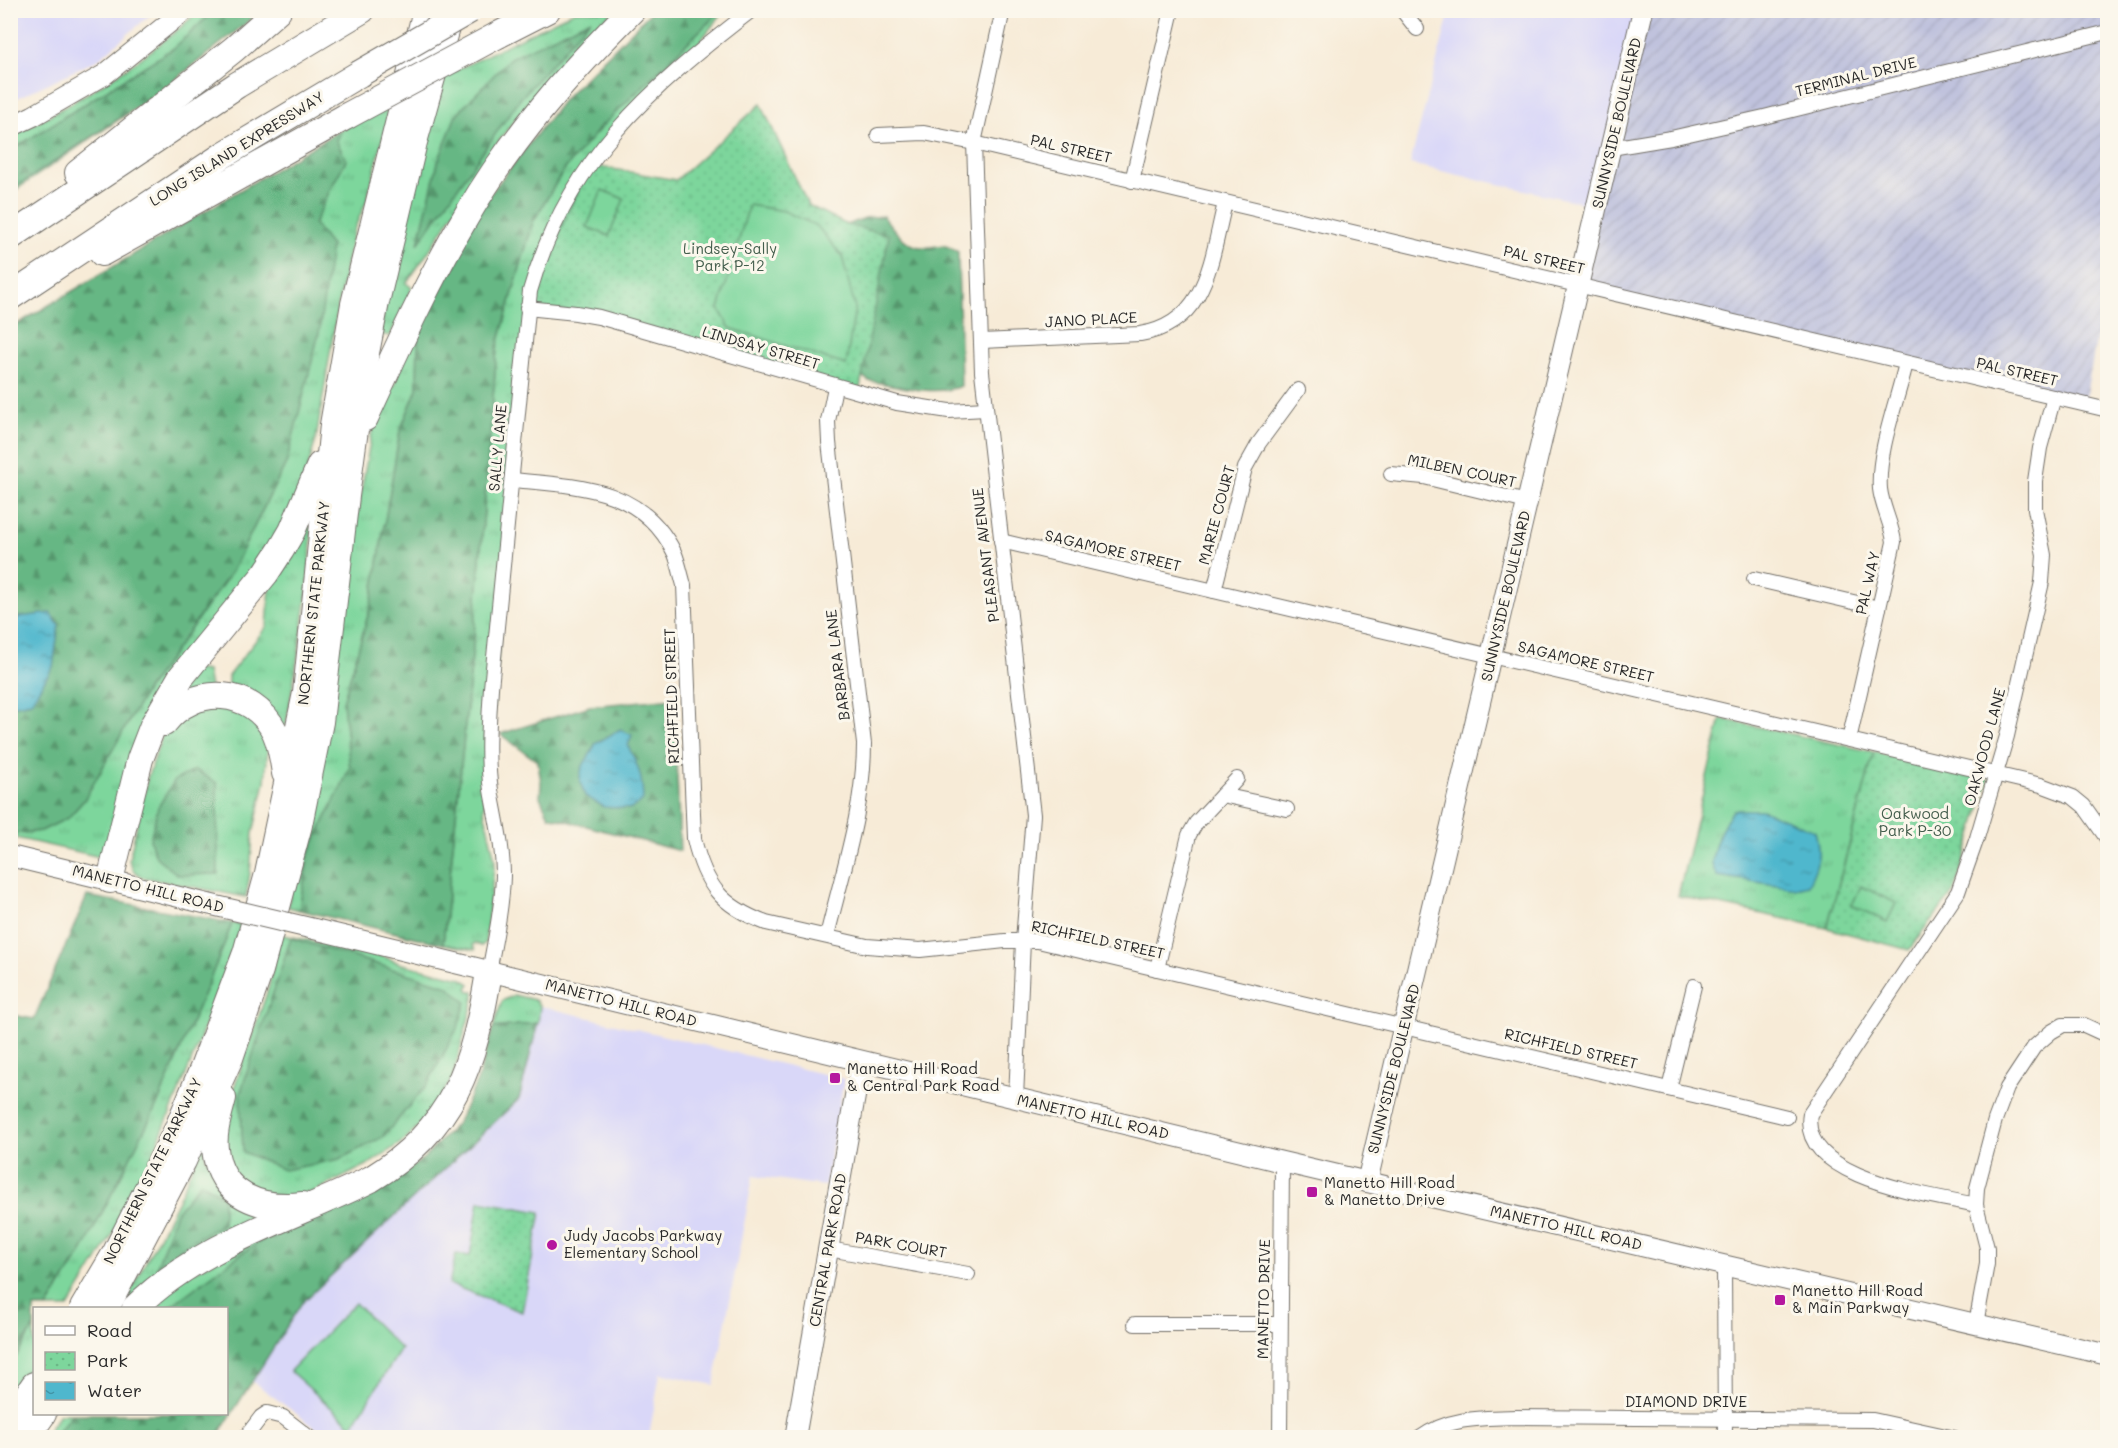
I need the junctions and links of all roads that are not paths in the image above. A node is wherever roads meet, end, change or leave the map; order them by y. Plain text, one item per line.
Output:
1 (185, 10) edge
2 (278, 10) edge
3 (362, 10) edge
4 (426, 10) edge
5 (451, 10) edge
6 (470, 10) edge
7 (547, 10) edge
8 (632, 10) edge
9 (752, 10) edge
10 (1003, 10) edge
11 (1172, 10) edge
12 (1402, 10) edge
13 (1643, 10) edge
14 (1417, 29) dead end
15 (2108, 32) edge
16 (10, 127) edge
17 (878, 135) dead end
18 (974, 143) junction
19 (1611, 148) junction
20 (1132, 181) junction
21 (1225, 203) junction
22 (10, 226) edge
23 (10, 237) edge
24 (1579, 285) junction
25 (10, 297) edge
26 (10, 306) edge
27 (528, 309) junction
28 (982, 341) junction
29 (1906, 363) junction
30 (835, 387) junction
31 (1298, 390) dead end
32 (2054, 398) junction
33 (986, 409) junction
34 (2108, 410) edge
35 (333, 425) junction
36 (355, 440) junction
37 (1391, 474) dead end
38 (512, 480) junction
39 (1527, 502) junction
40 (1001, 542) junction
41 (1754, 579) dead end
42 (1214, 591) junction
43 (1880, 608) junction
44 (1492, 656) junction
45 (1849, 741) junction
46 (1995, 775) junction
47 (1237, 780) dead end
48 (286, 783) junction
49 (1222, 795) junction
50 (1287, 809) dead end
51 (2108, 840) edge
52 (10, 856) edge
53 (114, 880) junction
54 (827, 936) junction
55 (1023, 941) junction
56 (1157, 969) junction
57 (489, 972) junction
58 (1694, 986) dead end
59 (1405, 1027) junction
60 (2108, 1036) edge
61 (230, 1058) junction
62 (861, 1062) junction
63 (1669, 1089) junction
64 (1016, 1098) junction
65 (1787, 1117) dead end
66 (1282, 1162) junction
67 (1367, 1182) junction
68 (315, 1204) junction
69 (1976, 1205) junction
70 (829, 1249) junction
71 (1724, 1265) junction
72 (968, 1274) dead end
73 (84, 1307) edge
74 (107, 1307) edge
75 (136, 1307) edge
76 (1135, 1324) dead end
77 (1280, 1324) junction
78 (1976, 1324) junction
79 (2108, 1355) edge
80 (33, 1386) edge
81 (42, 1415) edge
82 (1725, 1418) junction
83 (10, 1420) edge
84 (26, 1437) edge
85 (245, 1437) edge
86 (310, 1437) edge
87 (795, 1437) edge
88 (1280, 1437) edge
89 (1420, 1437) edge
90 (1725, 1437) edge
91 (1955, 1437) edge

1 - 16 main road
2 - 22 highway
3 - 23 highway
4 - 35 highway, NORTHERN STATE PARKWAY
5 - 36 highway, NORTHERN STATE PARKWAY
6 - 25 highway, LONG ISLAND EXPRESSWAY, bridge
7 - 26 highway, bridge
8 - 36 highway
9 - 27 street, SALLY LANE
10 - 18 street, PLEASANT AVENUE
11 - 20 street
12 - 14 street
13 - 19 main road, SUNNYSIDE BOULEVARD
15 - 19 street, TERMINAL DRIVE
17 - 18 street, PAL STREET
18 - 20 street, PAL STREET
18 - 28 street, PLEASANT AVENUE
19 - 24 main road, SUNNYSIDE BOULEVARD
20 - 21 street, PAL STREET
21 - 24 street, PAL STREET
21 - 28 street, JANO PLACE
24 - 29 street, PAL STREET
24 - 39 main road, SUNNYSIDE BOULEVARD
27 - 30 street, LINDSAY STREET
27 - 38 street, SALLY LANE
28 - 33 street, PLEASANT AVENUE
29 - 32 street, PAL STREET
29 - 43 street, PAL WAY
30 - 33 street, LINDSAY STREET
30 - 54 street, BARBARA LANE
31 - 42 street, MARIE COURT
32 - 34 street, PAL STREET
32 - 46 street, OAKWOOD LANE
33 - 40 street, PLEASANT AVENUE
35 - 48 highway, NORTHERN STATE PARKWAY
35 - 53 highway
36 - 61 highway, NORTHERN STATE PARKWAY
37 - 39 street, MILBEN COURT
38 - 54 street, RICHFIELD STREET
38 - 57 street, SALLY LANE
39 - 44 main road, SUNNYSIDE BOULEVARD
40 - 42 street, SAGAMORE STREET
40 - 55 street, PLEASANT AVENUE
41 - 43 street
42 - 44 street, SAGAMORE STREET
43 - 45 street, PAL WAY
44 - 45 street, SAGAMORE STREET
44 - 59 main road, SUNNYSIDE BOULEVARD
45 - 46 street, SAGAMORE STREET
46 - 51 street, SAGAMORE STREET
46 - 69 street, OAKWOOD LANE
47 - 49 street
48 - 53 highway
48 - 73 highway, NORTHERN STATE PARKWAY
49 - 50 street
49 - 56 street
52 - 53 main road, MANETTO HILL ROAD
53 - 57 main road, MANETTO HILL ROAD, bridge
54 - 55 street, RICHFIELD STREET
55 - 56 street, RICHFIELD STREET
55 - 64 street, PLEASANT AVENUE
56 - 59 street, RICHFIELD STREET
57 - 62 main road, MANETTO HILL ROAD
57 - 68 highway
58 - 63 street
59 - 63 street, RICHFIELD STREET
59 - 67 main road, SUNNYSIDE BOULEVARD
60 - 69 street
61 - 68 highway
61 - 74 highway, NORTHERN STATE PARKWAY
62 - 64 main road, MANETTO HILL ROAD
62 - 70 main road, CENTRAL PARK ROAD
63 - 65 street, RICHFIELD STREET
64 - 66 main road, MANETTO HILL ROAD
66 - 67 main road, MANETTO HILL ROAD
66 - 77 street, MANETTO DRIVE
67 - 71 main road, MANETTO HILL ROAD
68 - 75 highway
69 - 78 street
70 - 72 street, PARK COURT
70 - 87 main road, CENTRAL PARK ROAD
71 - 78 main road, MANETTO HILL ROAD
71 - 82 street
76 - 77 street
77 - 88 street, MANETTO DRIVE
78 - 79 main road, MANETTO HILL ROAD
80 - 83 highway
81 - 84 highway
82 - 89 street, DIAMOND DRIVE
82 - 90 street
82 - 91 street, DIAMOND DRIVE
85 - 86 street

